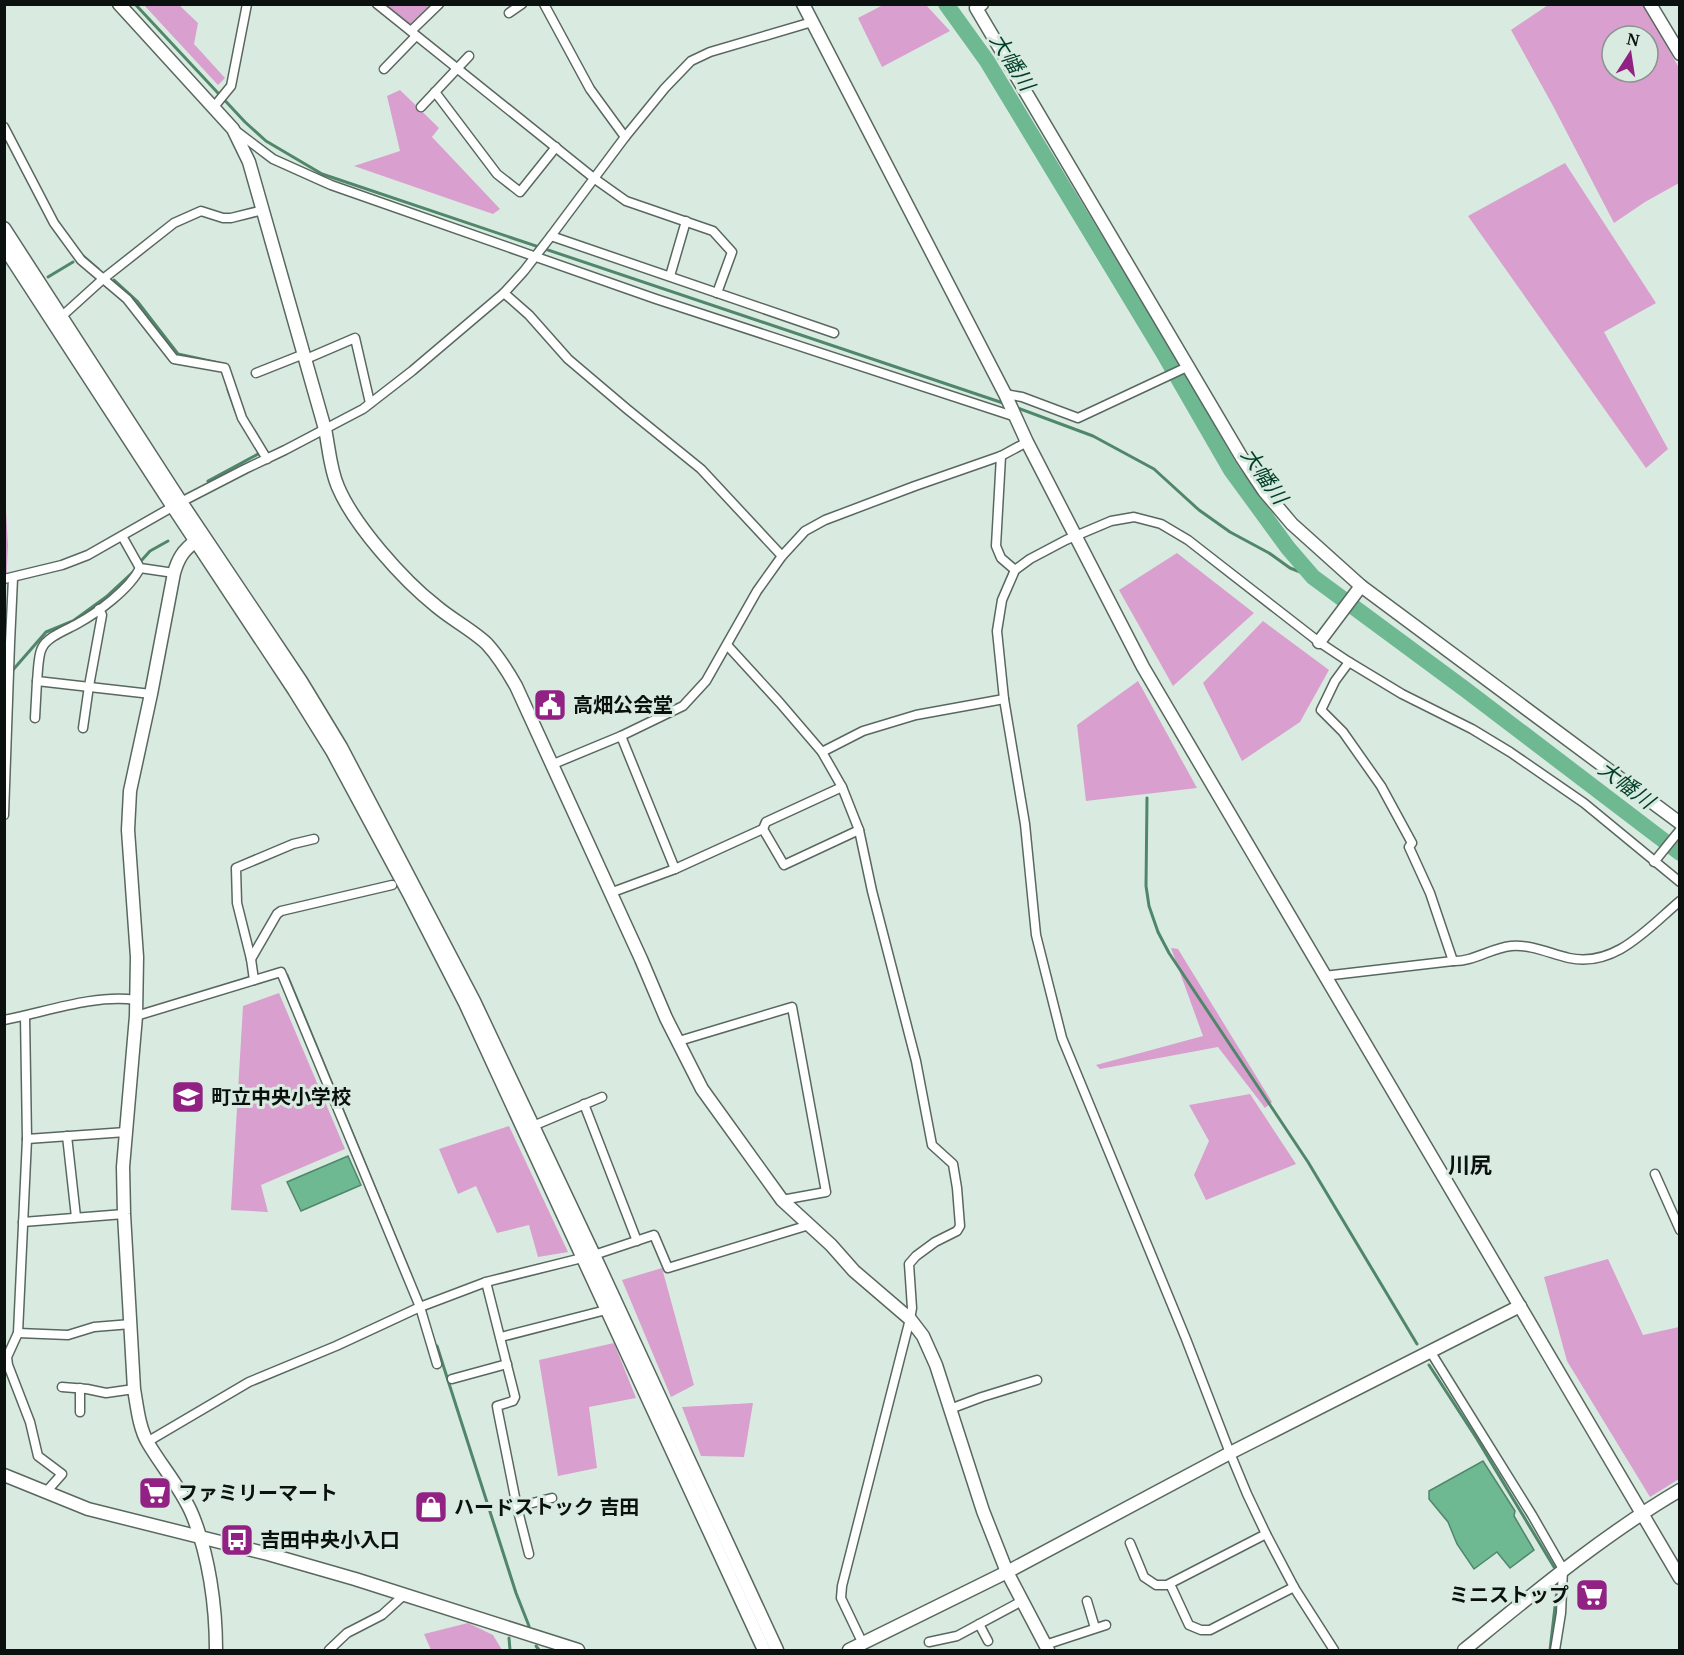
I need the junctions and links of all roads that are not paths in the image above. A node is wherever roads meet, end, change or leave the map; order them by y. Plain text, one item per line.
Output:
1 (119, 4) edge
2 (247, 4) edge
3 (376, 4) edge
4 (439, 4) edge
5 (522, 4) edge
6 (544, 4) edge
7 (803, 4) edge
8 (982, 4) edge
9 (1650, 4) edge
10 (509, 13) dead end
11 (812, 22) junction
12 (413, 34) junction
13 (1680, 54) edge
14 (469, 56) dead end
15 (384, 69) dead end
16 (458, 69) junction
17 (435, 92) junction
18 (216, 105) junction
19 (421, 107) dead end
20 (4, 127) edge
21 (233, 129) junction
22 (625, 137) junction
23 (556, 147) junction
24 (595, 179) junction
25 (263, 210) junction
26 (686, 221) junction
27 (4, 228) edge
28 (549, 239) junction
29 (4, 247) edge
30 (535, 256) junction
31 (670, 276) junction
32 (103, 279) junction
33 (504, 292) junction
34 (717, 293) junction
35 (61, 317) junction
36 (834, 333) dead end
37 (305, 356) junction
38 (1187, 367) junction
39 (256, 373) dead end
40 (1006, 397) junction
41 (370, 403) junction
42 (1014, 415) junction
43 (325, 429) junction
44 (1027, 441) junction
45 (1001, 456) junction
46 (267, 459) junction
47 (177, 504) junction
48 (122, 536) junction
49 (1076, 537) junction
50 (196, 541) junction
51 (782, 556) junction
52 (140, 568) junction
53 (1015, 570) junction
54 (174, 573) junction
55 (10, 578) edge
56 (1361, 586) junction
57 (99, 609) junction
58 (1319, 642) junction
59 (727, 645) junction
60 (1349, 662) junction
61 (37, 681) junction
62 (89, 686) junction
63 (151, 694) junction
64 (1004, 699) junction
65 (35, 718) dead end
66 (83, 728) dead end
67 (621, 736) junction
68 (822, 752) junction
69 (551, 765) junction
70 (842, 787) junction
71 (4, 815) edge
72 (1680, 823) edge
73 (764, 830) junction
74 (859, 830) junction
75 (1680, 830) edge
76 (314, 839) dead end
77 (1657, 858) junction
78 (675, 869) junction
79 (1680, 882) edge
80 (392, 885) dead end
81 (610, 893) junction
82 (1680, 902) edge
83 (251, 959) junction
84 (1453, 961) junction
85 (1324, 976) junction
86 (254, 980) junction
87 (136, 1000) junction
88 (25, 1016) junction
89 (136, 1016) junction
90 (4, 1020) edge
91 (679, 1041) junction
92 (602, 1096) dead end
93 (584, 1104) junction
94 (533, 1126) junction
95 (126, 1132) junction
96 (67, 1136) junction
97 (27, 1139) junction
98 (1655, 1174) dead end
99 (782, 1200) junction
100 (124, 1214) junction
101 (76, 1217) junction
102 (22, 1222) junction
103 (809, 1225) junction
104 (1680, 1230) edge
105 (637, 1241) junction
106 (588, 1257) junction
107 (486, 1282) junction
108 (1520, 1306) junction
109 (420, 1307) junction
110 (606, 1310) junction
111 (910, 1319) junction
112 (131, 1324) junction
113 (18, 1333) junction
114 (501, 1337) junction
115 (1430, 1351) junction
116 (437, 1364) dead end
117 (507, 1364) junction
118 (452, 1378) dead end
119 (1037, 1380) dead end
120 (62, 1387) dead end
121 (80, 1388) junction
122 (134, 1389) junction
123 (950, 1409) junction
124 (80, 1412) dead end
125 (147, 1442) junction
126 (1230, 1453) junction
127 (4, 1475) edge
128 (1680, 1490) edge
129 (46, 1492) junction
130 (552, 1498) dead end
131 (517, 1507) junction
132 (1641, 1513) junction
133 (1266, 1534) junction
134 (200, 1537) junction
135 (1130, 1544) dead end
136 (529, 1554) dead end
137 (1563, 1569) junction
138 (1007, 1572) junction
139 (1680, 1578) edge
140 (1170, 1584) junction
141 (1294, 1587) junction
142 (405, 1594) junction
143 (1022, 1601) junction
144 (1087, 1601) dead end
145 (979, 1624) junction
146 (1106, 1625) dead end
147 (1095, 1628) junction
148 (988, 1641) dead end
149 (929, 1642) dead end
150 (863, 1644) junction
151 (1046, 1648) edge
152 (216, 1650) edge
153 (329, 1650) edge
154 (578, 1650) edge
155 (764, 1650) edge
156 (777, 1650) edge
157 (849, 1650) edge
158 (1334, 1650) edge
159 (1464, 1650) edge
160 (1555, 1650) edge

1 - 18 street
2 - 18 street
3 - 12 street
4 - 12 street
5 - 10 street
6 - 22 street
7 - 11 street
8 - 38 street
9 - 13 street
11 - 22 street
11 - 40 street
12 - 15 street
12 - 16 street
14 - 16 street
16 - 17 street
16 - 23 street
17 - 19 street
17 - 23 street
18 - 21 street
20 - 32 street
21 - 25 street
21 - 30 street
22 - 24 street
23 - 24 street
24 - 26 street
24 - 28 street
25 - 32 street
25 - 37 street
26 - 31 street
26 - 34 street
27 - 35 street
28 - 30 street
28 - 31 street
29 - 47 street
30 - 33 street
30 - 42 street
31 - 34 street
32 - 35 street
32 - 46 street
33 - 41 street
33 - 51 street
34 - 36 street
35 - 47 street
37 - 39 street
37 - 41 street
37 - 43 street
38 - 40 street
38 - 56 street
40 - 42 street
41 - 43 street
42 - 44 street
43 - 46 street
43 - 69 street
44 - 45 street
44 - 49 street
45 - 51 street
45 - 53 street
46 - 47 street
47 - 48 street
47 - 50 street
47 - 94 street
48 - 52 street
48 - 55 street
49 - 53 street
49 - 58 street
49 - 85 street
50 - 54 street
50 - 106 street
51 - 59 street
52 - 54 street
52 - 57 street
53 - 64 street
54 - 63 street
55 - 71 street
56 - 58 street
56 - 72 street
57 - 61 street
57 - 62 street
58 - 60 street
59 - 67 street
59 - 68 street
60 - 77 street
60 - 84 street
61 - 62 street
61 - 65 street
62 - 63 street
62 - 66 street
63 - 87 street
64 - 68 street
64 - 126 street
67 - 69 street
67 - 78 street
68 - 70 street
69 - 81 street
70 - 73 street
70 - 74 street
73 - 74 street
73 - 78 street
74 - 111 street
75 - 77 street
76 - 83 street
77 - 79 street
78 - 81 street
80 - 83 street
81 - 91 street
82 - 84 street
83 - 86 street
84 - 85 street
85 - 108 street
86 - 89 street
86 - 109 street
87 - 88 street
87 - 89 street
88 - 90 street
88 - 97 street
89 - 95 street
91 - 99 street
91 - 99 street
92 - 93 street
93 - 94 street
93 - 105 street
94 - 106 street
95 - 96 street
95 - 100 street
96 - 97 street
96 - 101 street
97 - 102 street
98 - 104 street
99 - 103 street
100 - 101 street
100 - 112 street
101 - 102 street
102 - 113 street
103 - 105 street
103 - 111 street
105 - 106 street
106 - 107 street
106 - 110 street
106 - 156 street
107 - 109 street
107 - 114 street
108 - 115 street
108 - 132 street
109 - 116 street
109 - 125 street
110 - 114 street
110 - 155 street
111 - 123 street
111 - 150 street
112 - 113 street
112 - 122 street
113 - 129 street
114 - 117 street
115 - 126 street
115 - 137 street
117 - 118 street
117 - 131 street
119 - 123 street
120 - 121 street
121 - 122 street
121 - 124 street
122 - 125 street
123 - 138 street
125 - 134 street
126 - 133 street
126 - 138 street
127 - 129 street
128 - 132 street
129 - 134 street
130 - 131 street
131 - 136 street
132 - 137 street
132 - 139 street
133 - 140 street
133 - 141 street
134 - 142 street
134 - 152 street
135 - 140 street
137 - 159 street
137 - 160 street
138 - 143 street
138 - 150 street
140 - 141 street
141 - 158 street
142 - 153 street
142 - 154 street
143 - 145 street
143 - 151 street
144 - 147 street
145 - 148 street
145 - 149 street
146 - 147 street
147 - 151 street
150 - 157 street

